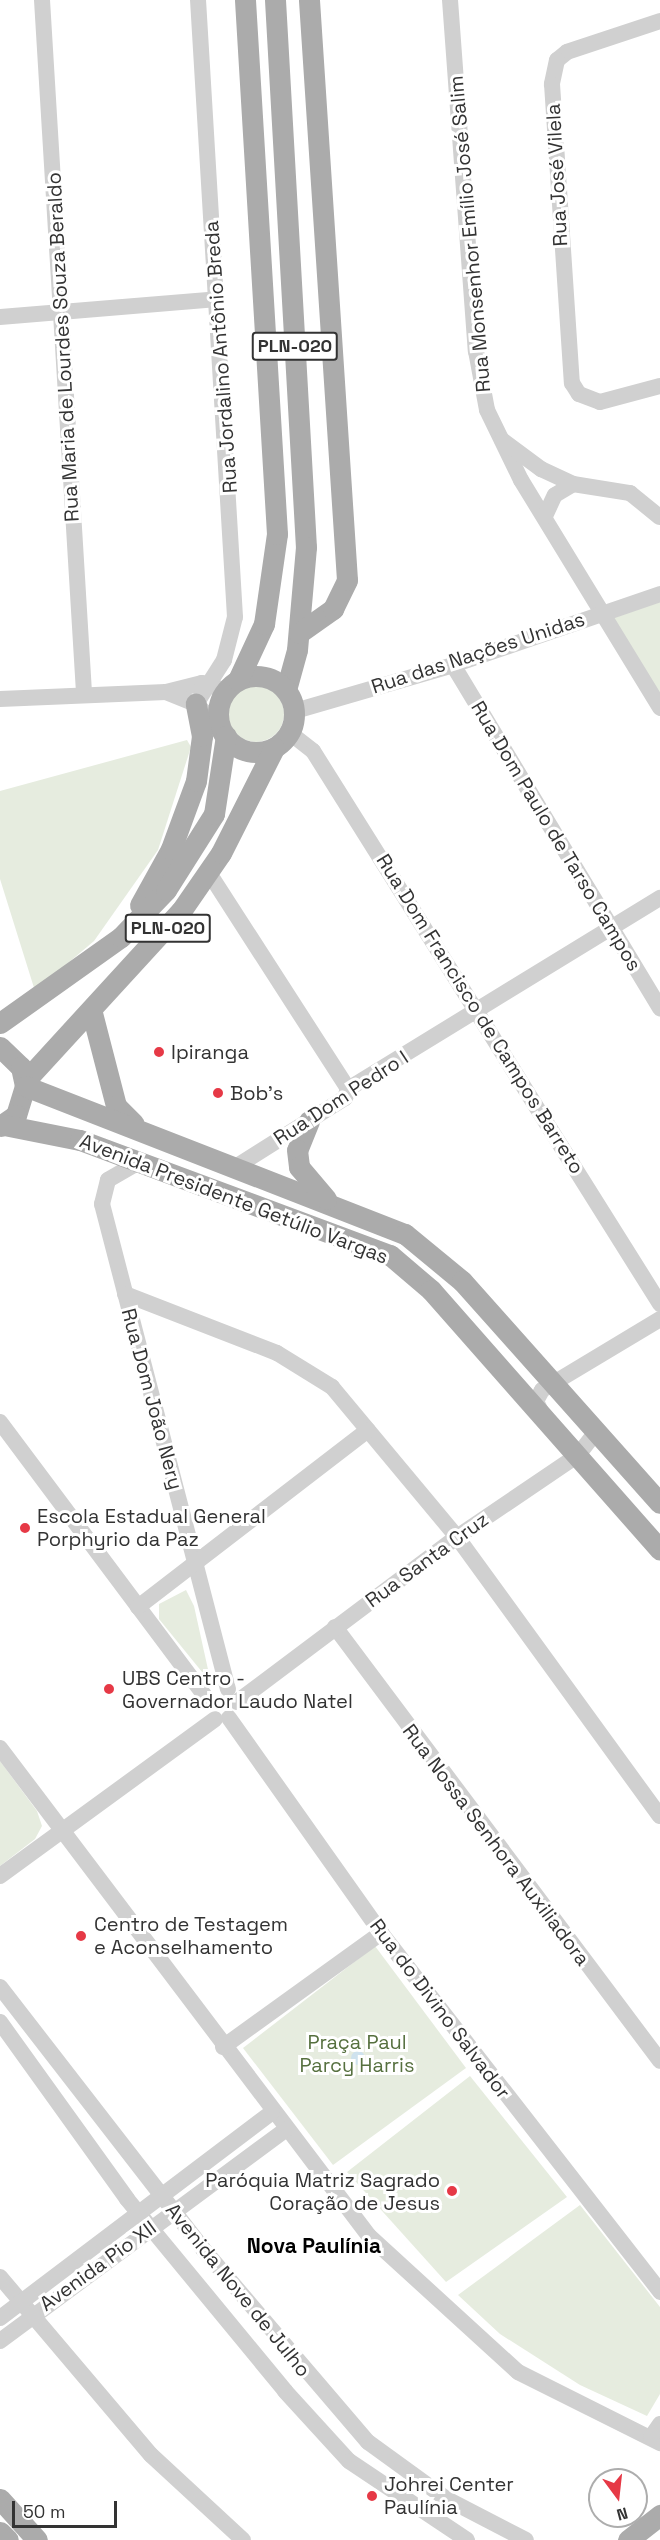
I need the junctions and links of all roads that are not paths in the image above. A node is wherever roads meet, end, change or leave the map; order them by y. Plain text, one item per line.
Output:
1 (42, 0) edge
2 (198, 0) edge
3 (245, 0) edge
4 (275, 0) edge
5 (309, 0) edge
6 (450, 0) edge
7 (660, 21) edge
8 (217, 299) junction
9 (61, 312) junction
10 (0, 317) edge
11 (660, 386) edge
12 (496, 435) junction
13 (573, 484) junction
14 (545, 516) junction
15 (660, 517) edge
16 (660, 594) edge
17 (599, 613) junction
18 (299, 633) junction
19 (453, 665) junction
20 (225, 685) junction
21 (286, 690) junction
22 (166, 692) junction
23 (84, 693) junction
24 (0, 699) edge
25 (196, 704) junction
26 (660, 708) edge
27 (295, 711) junction
28 (223, 731) junction
29 (290, 733) junction
30 (274, 748) junction
31 (209, 873) junction
32 (660, 898) edge
33 (611, 928) junction
34 (121, 937) junction
35 (660, 1008) edge
36 (480, 1011) junction
37 (92, 1013) junction
38 (0, 1023) edge
39 (0, 1047) edge
40 (25, 1084) junction
41 (348, 1089) junction
42 (309, 1121) junction
43 (2, 1126) edge
44 (139, 1129) junction
45 (203, 1153) junction
46 (139, 1162) junction
47 (237, 1166) junction
48 (190, 1182) junction
49 (328, 1202) junction
50 (462, 1281) junction
51 (125, 1294) junction
52 (439, 1299) junction
53 (660, 1304) edge
54 (660, 1319) edge
55 (553, 1383) junction
56 (543, 1416) junction
57 (368, 1430) junction
58 (3, 1431) edge
59 (596, 1432) junction
60 (578, 1455) junction
61 (660, 1503) edge
62 (457, 1537) junction
63 (660, 1550) edge
64 (195, 1561) junction
65 (138, 1607) junction
66 (335, 1627) junction
67 (232, 1695) junction
68 (214, 1711) junction
69 (0, 1748) edge
70 (660, 1816) edge
71 (62, 1830) junction
72 (0, 1876) edge
73 (381, 1933) junction
74 (0, 1987) edge
75 (0, 2022) edge
76 (223, 2047) junction
77 (660, 2061) edge
78 (272, 2112) junction
79 (285, 2130) junction
80 (162, 2197) junction
81 (174, 2210) junction
82 (145, 2222) junction
83 (0, 2277) edge
84 (660, 2292) edge
85 (19, 2304) junction
86 (31, 2316) junction
87 (0, 2318) edge
88 (0, 2341) edge
89 (658, 2438) edge
90 (0, 2499) edge
91 (657, 2512) edge
92 (0, 2532) edge
93 (8, 2540) edge
94 (37, 2540) edge
95 (243, 2540) edge
96 (467, 2540) edge
97 (526, 2540) edge
98 (628, 2540) edge

1 - 9 street, Rua Maria de Lourdes Souza Beraldo
2 - 8 street, Rua Jordalino Antônio Breda
3 - 20 main road, PLN-020
4 - 18 main road, PLN-020
5 - 18 main road
6 - 12 street, Rua Monsenhor Emílio José Salim
7 - 11 street, Rua José Vilela
8 - 9 street
8 - 20 street, Rua Jordalino Antônio Breda
9 - 10 street
9 - 23 street, Rua Maria de Lourdes Souza Beraldo
12 - 13 street
12 - 14 street, Rua Monsenhor Emílio José Salim
13 - 14 street
13 - 15 street
14 - 17 street, Rua Monsenhor Emílio José Salim
16 - 17 street, Rua das Nações Unidas
17 - 19 street, Rua das Nações Unidas
17 - 26 street, Rua Monsenhor Emílio José Salim
18 - 21 main road, PLN-020
19 - 27 street, Rua das Nações Unidas
19 - 33 street, Rua Dom Paulo de Tarso Campos
20 - 21 main road
20 - 22 street
20 - 25 street, Rua Jordalino Antônio Breda
20 - 28 main road, PLN-020
21 - 27 main road
22 - 23 street
22 - 25 street
23 - 24 street
25 - 28 street
25 - 34 main road
27 - 29 main road
28 - 30 main road
28 - 34 main road, PLN-020
29 - 30 main road, PLN-020
29 - 36 street, Rua Dom Francisco de Campos Barreto
30 - 31 main road, PLN-020
31 - 37 main road, PLN-020
31 - 41 street
32 - 33 street, Rua Dom Pedro I
33 - 35 street, Rua Dom Paulo de Tarso Campos
33 - 36 street, Rua Dom Pedro I
34 - 38 main road, PLN-020
36 - 41 street, Rua Dom Pedro I
36 - 53 street, Rua Dom Francisco de Campos Barreto
37 - 40 main road, PLN-020
37 - 44 main road
39 - 40 main road
40 - 43 main road
40 - 44 main road, Avenida Presidente Getúlio Vargas
41 - 42 street, Rua Dom Pedro I
42 - 47 street, Rua Dom Pedro I
42 - 49 main road
43 - 46 main road, Avenida Presidente Getúlio Vargas
44 - 45 main road, Avenida Presidente Getúlio Vargas
45 - 47 main road, Avenida Presidente Getúlio Vargas
45 - 48 main road
46 - 48 main road, Avenida Presidente Getúlio Vargas
46 - 51 street, Rua Dom João Nery
47 - 48 main road
47 - 49 main road, Avenida Presidente Getúlio Vargas
48 - 52 main road, Avenida Presidente Getúlio Vargas
49 - 50 main road, Avenida Presidente Getúlio Vargas
50 - 52 main road
50 - 55 main road, Avenida Presidente Getúlio Vargas
51 - 57 street
51 - 64 street, Rua Dom João Nery
52 - 56 main road, Avenida Presidente Getúlio Vargas
54 - 55 street
55 - 56 street
55 - 59 main road, Avenida Presidente Getúlio Vargas
56 - 60 main road, Avenida Presidente Getúlio Vargas
57 - 62 street
57 - 64 street
58 - 65 street, Rua do Divino Salvador
59 - 60 street, Rua Santa Cruz
59 - 61 main road, Avenida Presidente Getúlio Vargas
60 - 62 street, Rua Santa Cruz
60 - 63 main road, Avenida Presidente Getúlio Vargas
62 - 66 street, Rua Santa Cruz
62 - 70 street
64 - 65 street
64 - 67 street, Rua Dom João Nery
65 - 68 street, Rua do Divino Salvador
66 - 67 street, Rua Santa Cruz
66 - 77 street, Rua Nossa Senhora Auxiliadora
67 - 68 street
67 - 68 street, Rua Santa Cruz
68 - 71 street
68 - 73 street, Rua do Divino Salvador
69 - 71 street
71 - 72 street
71 - 76 street
73 - 76 street
73 - 84 street, Rua do Divino Salvador
74 - 80 street, Avenida Nove de Julho
75 - 82 street, Avenida Nove de Julho
76 - 78 street
78 - 79 street
78 - 80 street, Avenida Pio XII
79 - 81 street, Avenida Pio XII
79 - 89 street
80 - 81 street, Avenida Nove de Julho
80 - 82 street, Avenida Pio XII
81 - 82 street, Avenida Pio XII
81 - 97 street, Avenida Nove de Julho
82 - 85 street, Avenida Pio XII
82 - 86 street, Avenida Pio XII
82 - 96 street, Avenida Nove de Julho
83 - 85 street
85 - 86 street
85 - 87 street, Avenida Pio XII
86 - 88 street, Avenida Pio XII
86 - 95 street
90 - 94 main road
91 - 98 main road
92 - 93 main road

